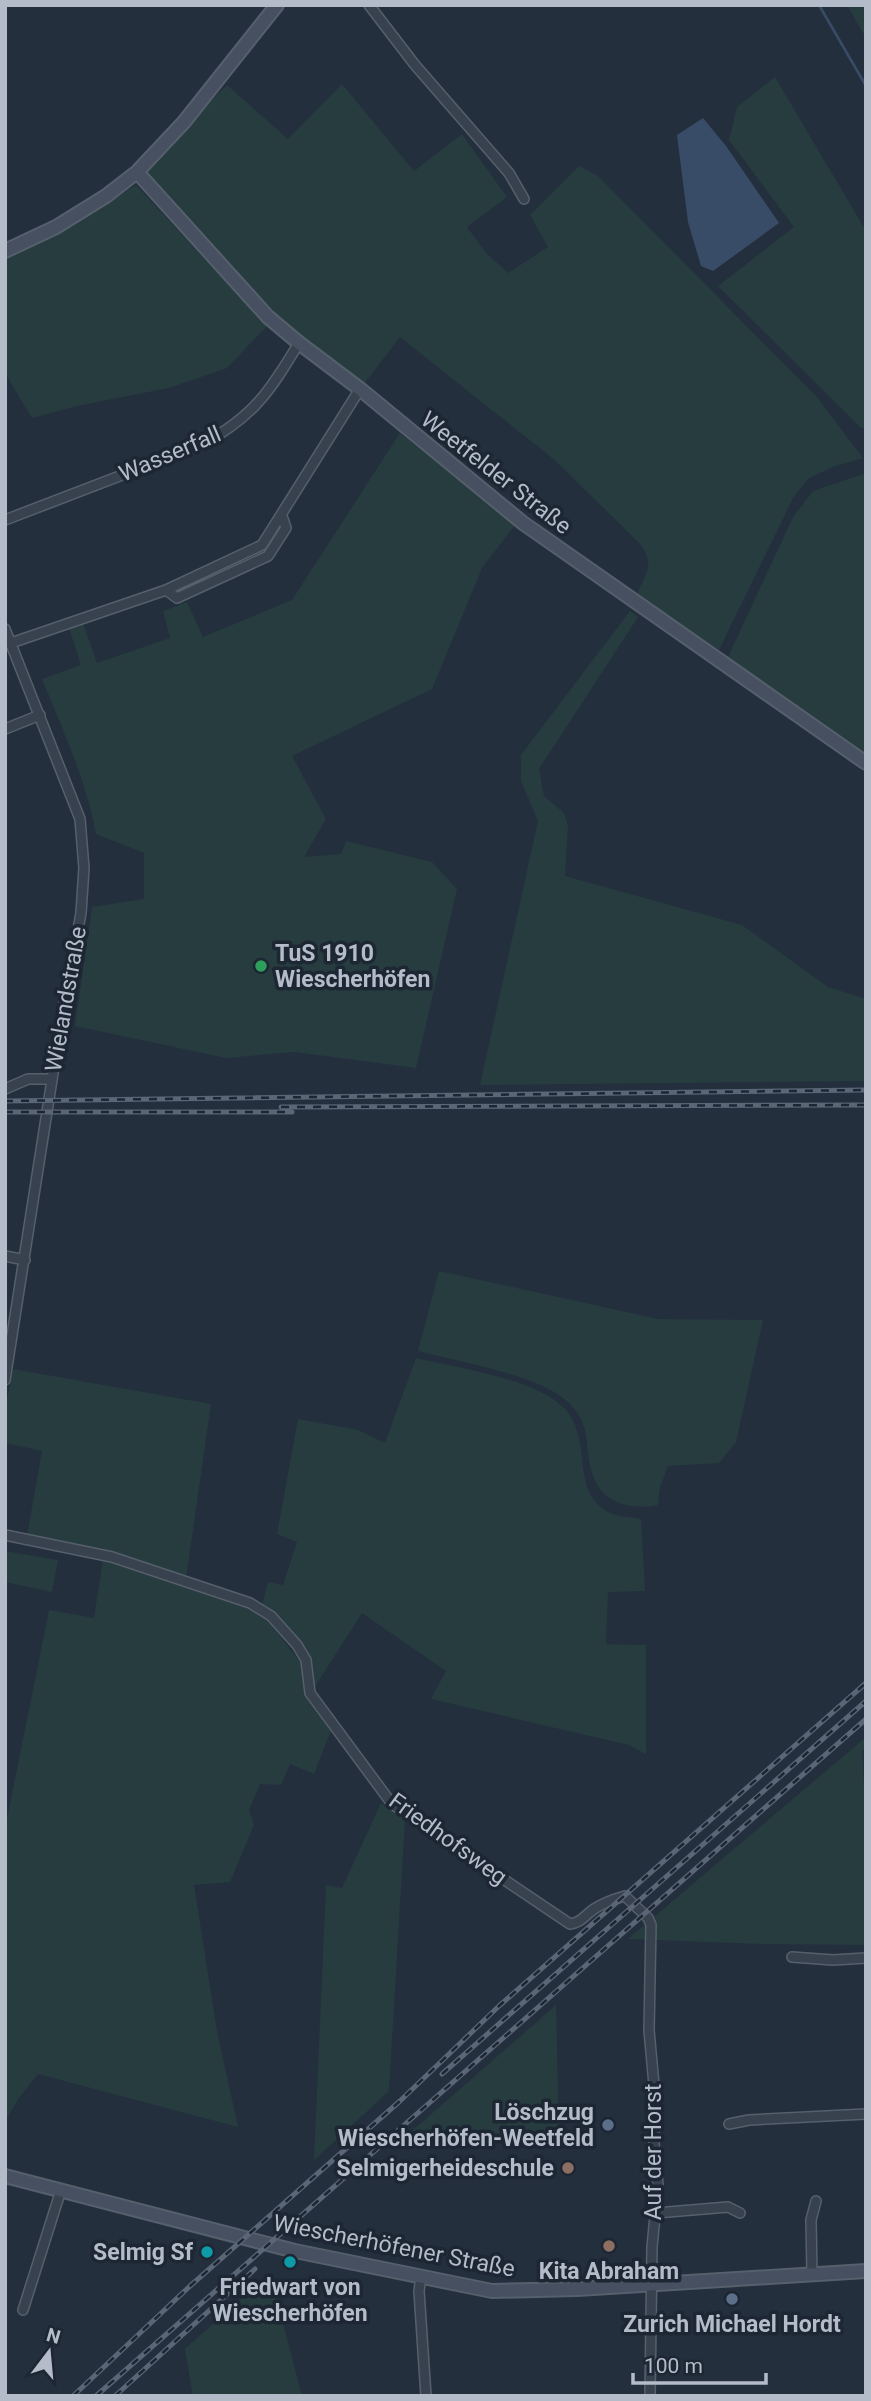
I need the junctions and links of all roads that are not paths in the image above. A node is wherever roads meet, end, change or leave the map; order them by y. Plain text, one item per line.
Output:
1 (277, 5) edge
2 (369, 5) edge
3 (137, 172) junction
4 (524, 199) dead end
5 (5, 251) edge
6 (299, 343) junction
7 (360, 389) junction
8 (282, 516) junction
9 (5, 520) edge
10 (234, 559) junction
11 (216, 567) junction
12 (239, 570) junction
13 (221, 578) junction
14 (166, 590) junction
15 (5, 629) edge
16 (11, 643) junction
17 (40, 715) junction
18 (5, 729) edge
19 (866, 763) edge
20 (52, 1079) junction
21 (5, 1088) edge
22 (5, 1256) edge
23 (25, 1260) junction
24 (5, 1380) edge
25 (5, 1535) edge
26 (651, 1951) joint
27 (792, 1957) dead end
28 (866, 1958) edge
29 (866, 2114) edge
30 (729, 2124) dead end
31 (5, 2176) edge
32 (61, 2190) junction
33 (816, 2201) dead end
34 (656, 2213) junction
35 (740, 2213) dead end
36 (866, 2271) edge
37 (812, 2274) junction
38 (421, 2277) junction
39 (650, 2283) junction
40 (23, 2310) dead end
41 (426, 2396) edge
42 (650, 2396) edge

1 - 3 street
2 - 4 street
3 - 5 street
3 - 6 street, Weetfelder Straße
6 - 7 street, Weetfelder Straße
6 - 9 street, Wasserfall
7 - 8 street
7 - 19 street, Weetfelder Straße
8 - 10 street
8 - 12 street
10 - 11 street
10 - 12 street
11 - 13 street
11 - 14 street
12 - 13 street
13 - 14 street
14 - 16 street
15 - 16 street, Wielandstraße
16 - 17 street, Wielandstraße
17 - 18 street
17 - 20 street, Wielandstraße
20 - 21 street
20 - 23 street, Wielandstraße
22 - 23 street
23 - 24 street, Wielandstraße
25 - 26 street, Friedhofsweg
26 - 34 street, Auf der Horst
27 - 28 street
29 - 30 street
31 - 32 street, Wiescherhöfener Straße
32 - 38 street, Wiescherhöfener Straße
32 - 40 street
33 - 37 street
34 - 35 street
34 - 39 street, Auf der Horst
36 - 37 street, Wiescherhöfener Straße
37 - 39 street, Wiescherhöfener Straße
38 - 39 street, Wiescherhöfener Straße
38 - 41 street
39 - 42 street, Auf der Horst

